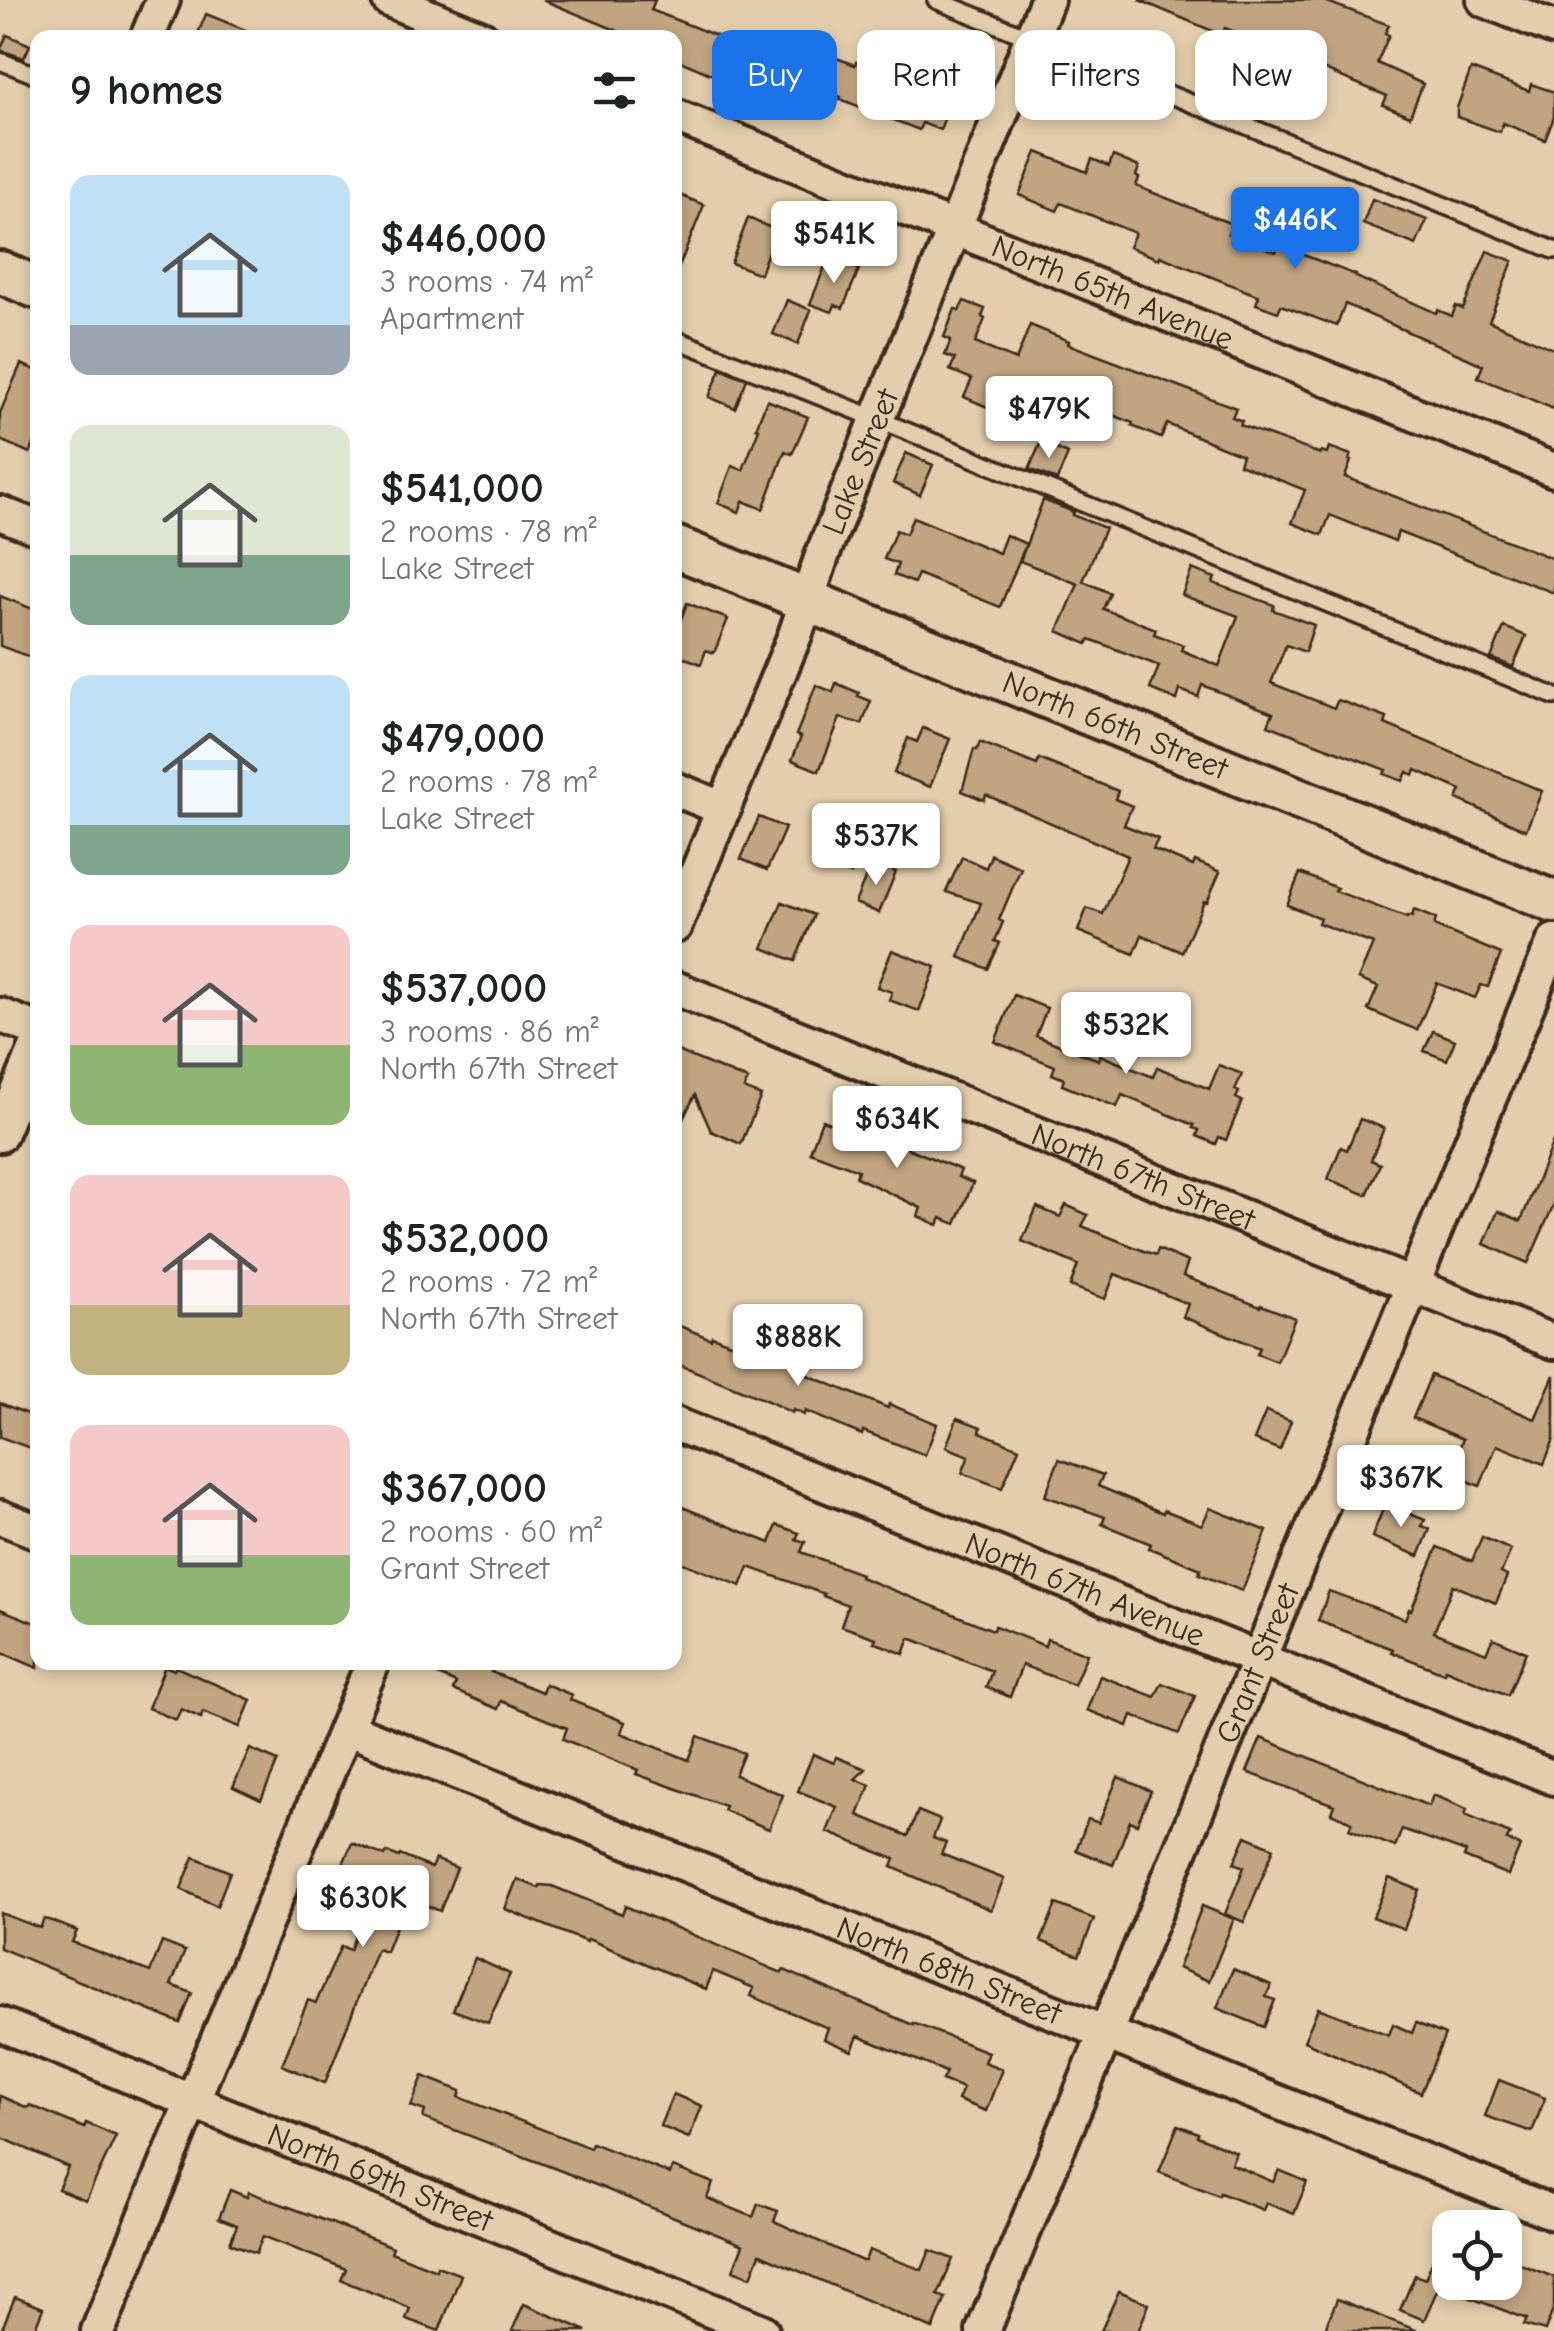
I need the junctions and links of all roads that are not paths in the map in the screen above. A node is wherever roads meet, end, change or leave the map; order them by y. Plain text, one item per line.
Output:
1 (162, 0) edge
2 (389, 0) edge
3 (936, 0) edge
4 (1047, 0) edge
5 (1484, 0) edge
6 (1554, 28) edge
7 (150, 30) edge
8 (462, 30) edge
9 (1034, 30) edge
10 (1015, 32) edge
11 (0, 60) edge
12 (30, 73) edge
13 (1015, 77) edge
14 (1175, 96) edge
15 (682, 119) edge
16 (954, 228) junction
17 (1554, 250) edge
18 (0, 272) edge
19 (30, 285) edge
20 (682, 343) edge
21 (877, 418) junction
22 (1554, 470) edge
23 (0, 512) edge
24 (30, 525) edge
25 (682, 550) edge
26 (807, 600) junction
27 (1554, 696) edge
28 (682, 792) edge
29 (724, 809) junction
30 (1554, 902) edge
31 (682, 909) edge
32 (1554, 941) edge
33 (682, 991) edge
34 (0, 1015) edge
35 (30, 1027) edge
36 (30, 1063) edge
37 (0, 1135) edge
38 (1413, 1286) junction
39 (1554, 1342) edge
40 (682, 1427) edge
41 (0, 1517) edge
42 (30, 1529) edge
43 (1259, 1659) junction
44 (368, 1670) edge
45 (346, 1728) junction
46 (1554, 1778) edge
47 (0, 2024) edge
48 (1106, 2033) junction
49 (192, 2102) junction
50 (1554, 2212) edge
51 (98, 2331) edge
52 (762, 2331) edge
53 (984, 2331) edge

1 - 7 street
2 - 8 street
3 - 10 lane
4 - 9 street, Lake Street
5 - 6 street
11 - 12 lane
13 - 16 street, Lake Street
14 - 17 lane
15 - 16 street, North 65th Avenue
16 - 21 street, Lake Street
16 - 22 street, North 65th Avenue
18 - 19 street
20 - 21 lane
21 - 26 street, Lake Street
21 - 27 lane
23 - 24 street
25 - 26 street, North 66th Street
26 - 29 street, Lake Street
26 - 30 street, North 66th Street
28 - 29 street
29 - 31 street, Lake Street
32 - 38 street, Grant Street
33 - 38 street, North 67th Street
34 - 35 street
36 - 37 street
38 - 39 street, North 67th Street
38 - 43 street, Grant Street
40 - 43 street, North 67th Avenue
41 - 42 street
43 - 46 street, North 67th Avenue
43 - 48 street, Grant Street
44 - 45 street
45 - 48 street, North 68th Street
45 - 49 street
47 - 49 street, North 69th Street
48 - 50 street, North 68th Street
48 - 53 street, Grant Street
49 - 51 street
49 - 52 street, North 69th Street

